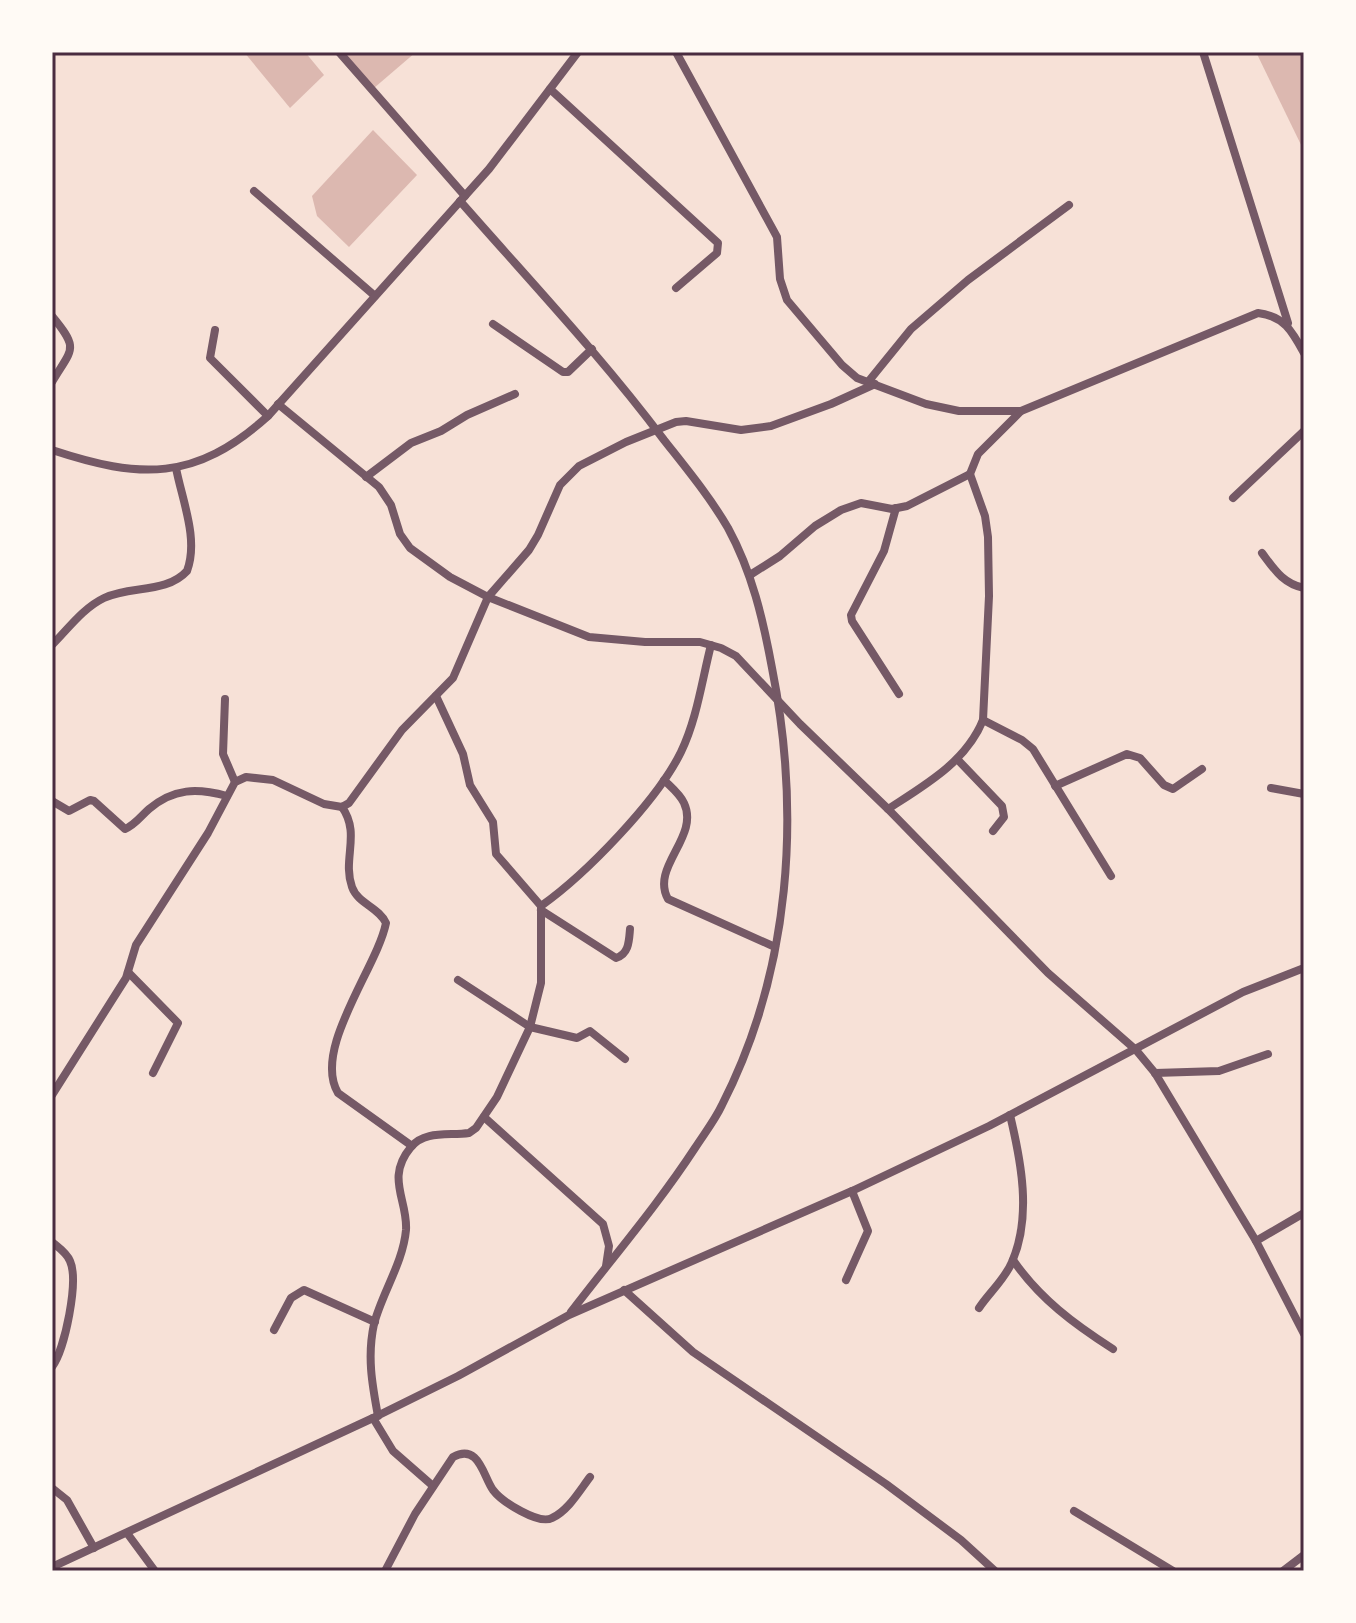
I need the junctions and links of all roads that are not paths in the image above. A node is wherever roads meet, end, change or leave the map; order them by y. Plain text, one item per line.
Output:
1 (339, 52) edge
2 (578, 52) edge
3 (676, 52) edge
4 (1203, 52) edge
5 (550, 89) junction
6 (254, 191) dead end
7 (462, 199) junction
8 (1069, 205) dead end
9 (676, 288) dead end
10 (375, 296) junction
11 (52, 316) edge
12 (493, 324) dead end
13 (1288, 324) junction
14 (215, 330) dead end
15 (592, 349) junction
16 (1304, 353) edge
17 (52, 382) edge
18 (872, 383) junction
19 (515, 394) dead end
20 (278, 404) junction
21 (1021, 411) junction
22 (268, 416) junction
23 (657, 430) junction
24 (1304, 431) edge
25 (52, 450) edge
26 (176, 468) junction
27 (970, 474) junction
28 (366, 477) junction
29 (1233, 498) dead end
30 (896, 508) junction
31 (1262, 553) dead end
32 (750, 575) junction
33 (1304, 588) edge
34 (488, 597) junction
35 (52, 645) edge
36 (711, 645) junction
37 (899, 694) dead end
38 (436, 696) junction
39 (225, 699) dead end
40 (779, 700) junction
41 (983, 720) junction
42 (958, 760) junction
43 (1202, 769) dead end
44 (664, 780) junction
45 (235, 782) junction
46 (1055, 786) junction
47 (1271, 788) dead end
48 (1304, 794) edge
49 (227, 796) junction
50 (52, 801) edge
51 (342, 807) junction
52 (888, 809) junction
53 (993, 831) dead end
54 (1111, 876) dead end
55 (541, 908) junction
56 (630, 929) dead end
57 (775, 947) junction
58 (1304, 968) edge
59 (128, 972) junction
60 (458, 980) dead end
61 (530, 1027) junction
62 (1136, 1050) junction
63 (1268, 1054) dead end
64 (625, 1059) dead end
65 (153, 1073) dead end
66 (1155, 1073) junction
67 (52, 1095) edge
68 (1010, 1115) junction
69 (484, 1117) junction
70 (412, 1146) junction
71 (852, 1191) junction
72 (1304, 1213) edge
73 (1256, 1241) junction
74 (52, 1242) edge
75 (1013, 1260) junction
76 (606, 1267) junction
77 (846, 1280) dead end
78 (624, 1290) junction
79 (979, 1308) dead end
80 (569, 1315) junction
81 (375, 1322) junction
82 (274, 1330) dead end
83 (1304, 1334) edge
84 (1113, 1349) dead end
85 (52, 1367) edge
86 (376, 1417) junction
87 (590, 1477) dead end
88 (433, 1486) junction
89 (52, 1488) edge
90 (1074, 1511) dead end
91 (127, 1533) junction
92 (94, 1548) junction
93 (1304, 1555) edge
94 (52, 1567) edge
95 (155, 1571) edge
96 (385, 1571) edge
97 (995, 1571) edge
98 (1173, 1571) edge
99 (1283, 1571) edge

1 - 7 street
2 - 5 street
3 - 18 street
4 - 13 street
5 - 7 street
5 - 9 street
6 - 10 street
7 - 10 street
7 - 15 street
8 - 18 street
10 - 20 street
11 - 17 street
12 - 15 street
13 - 16 street
13 - 21 street
14 - 22 street
15 - 23 street
18 - 21 street
18 - 23 street
19 - 28 street
20 - 22 street
20 - 28 street
21 - 27 street
22 - 26 street
23 - 32 street
23 - 34 street
24 - 29 street
25 - 26 street
26 - 35 street
27 - 30 street
27 - 41 street
28 - 34 street
30 - 32 street
30 - 37 street
31 - 33 street
32 - 40 street
34 - 36 street
34 - 38 street
36 - 40 street
36 - 44 street
38 - 51 street
38 - 55 street
39 - 45 street
40 - 52 street
40 - 57 street
41 - 42 street
41 - 46 street
42 - 52 street
42 - 53 street
43 - 46 street
44 - 55 street
44 - 57 street
45 - 49 street
45 - 51 street
46 - 54 street
47 - 48 street
49 - 50 street
49 - 59 street
51 - 70 street
52 - 62 street
55 - 56 street
55 - 61 street
57 - 76 street
58 - 62 street
59 - 65 street
59 - 67 street
60 - 61 street
61 - 64 street
61 - 69 street
62 - 66 street
62 - 68 street
63 - 66 street
66 - 73 street
68 - 71 street
68 - 75 street
69 - 70 street
69 - 76 street
70 - 81 street
71 - 77 street
71 - 78 street
72 - 73 street
73 - 83 street
74 - 85 street
75 - 79 street
75 - 84 street
76 - 80 street
78 - 80 street
78 - 97 street
80 - 86 street
81 - 82 street
81 - 86 street
86 - 88 street
86 - 91 street
87 - 88 street
88 - 96 street
89 - 92 street
90 - 98 street
91 - 92 street
91 - 95 street
92 - 94 street
93 - 99 street

